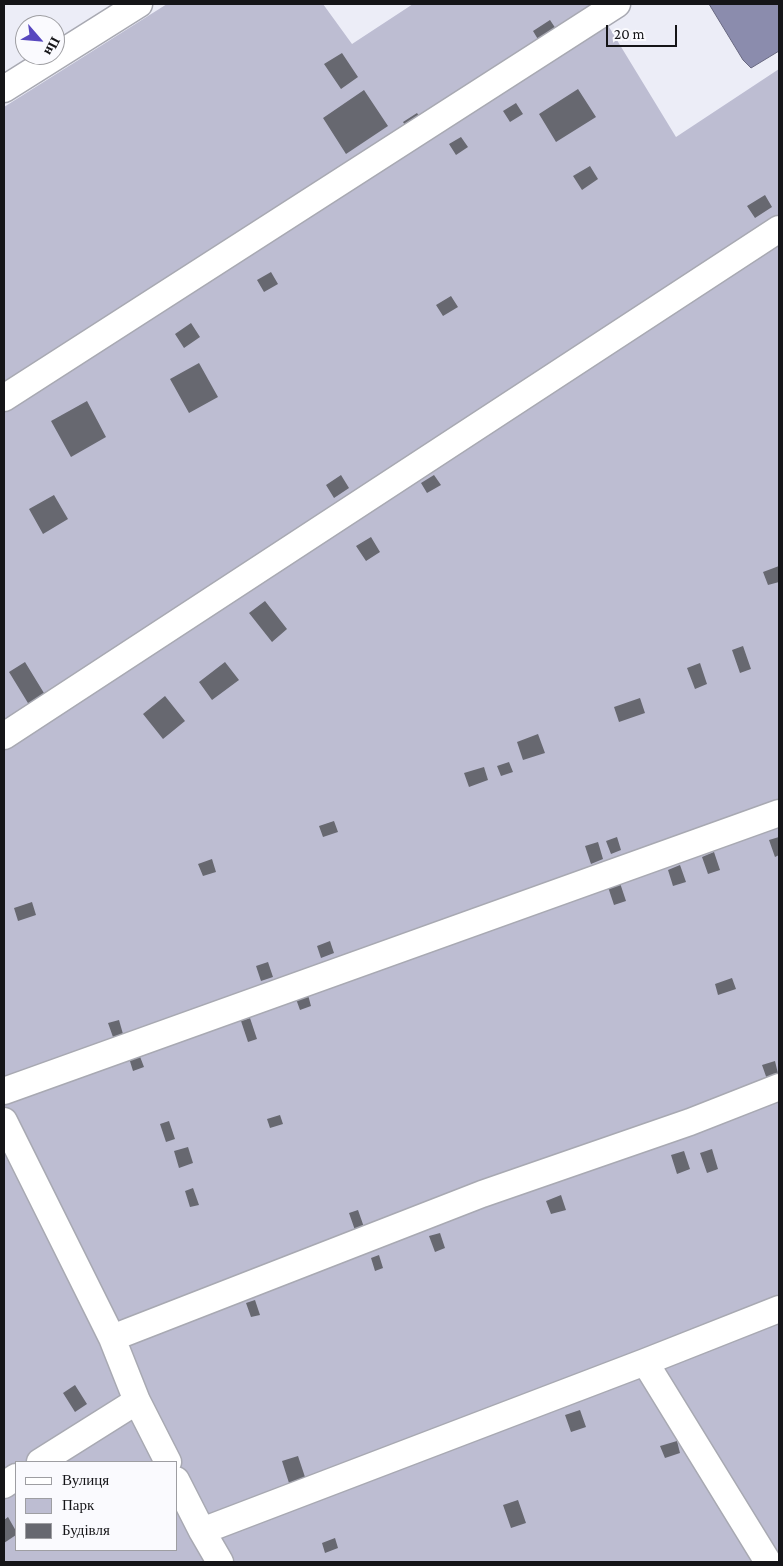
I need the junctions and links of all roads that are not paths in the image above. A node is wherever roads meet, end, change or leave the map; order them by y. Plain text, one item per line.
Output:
1 (139, 4) edge
2 (617, 4) edge
3 (4, 89) edge
4 (779, 229) edge
5 (4, 398) edge
6 (4, 736) edge
7 (779, 813) edge
8 (779, 1087) edge
9 (4, 1090) edge
10 (7, 1138) edge
11 (779, 1309) edge
12 (112, 1338) junction
13 (645, 1362) junction
14 (137, 1401) junction
15 (42, 1461) edge
16 (167, 1461) edge
17 (15, 1478) edge
18 (178, 1484) edge
19 (4, 1485) edge
20 (202, 1531) junction
21 (220, 1562) edge
22 (768, 1562) edge

1 - 3 street
2 - 5 street
4 - 6 street
7 - 9 street
8 - 12 street
10 - 12 street
11 - 13 street
12 - 14 street
13 - 20 street
13 - 22 street
14 - 15 street
14 - 16 street
17 - 19 street
18 - 20 street
20 - 21 street

